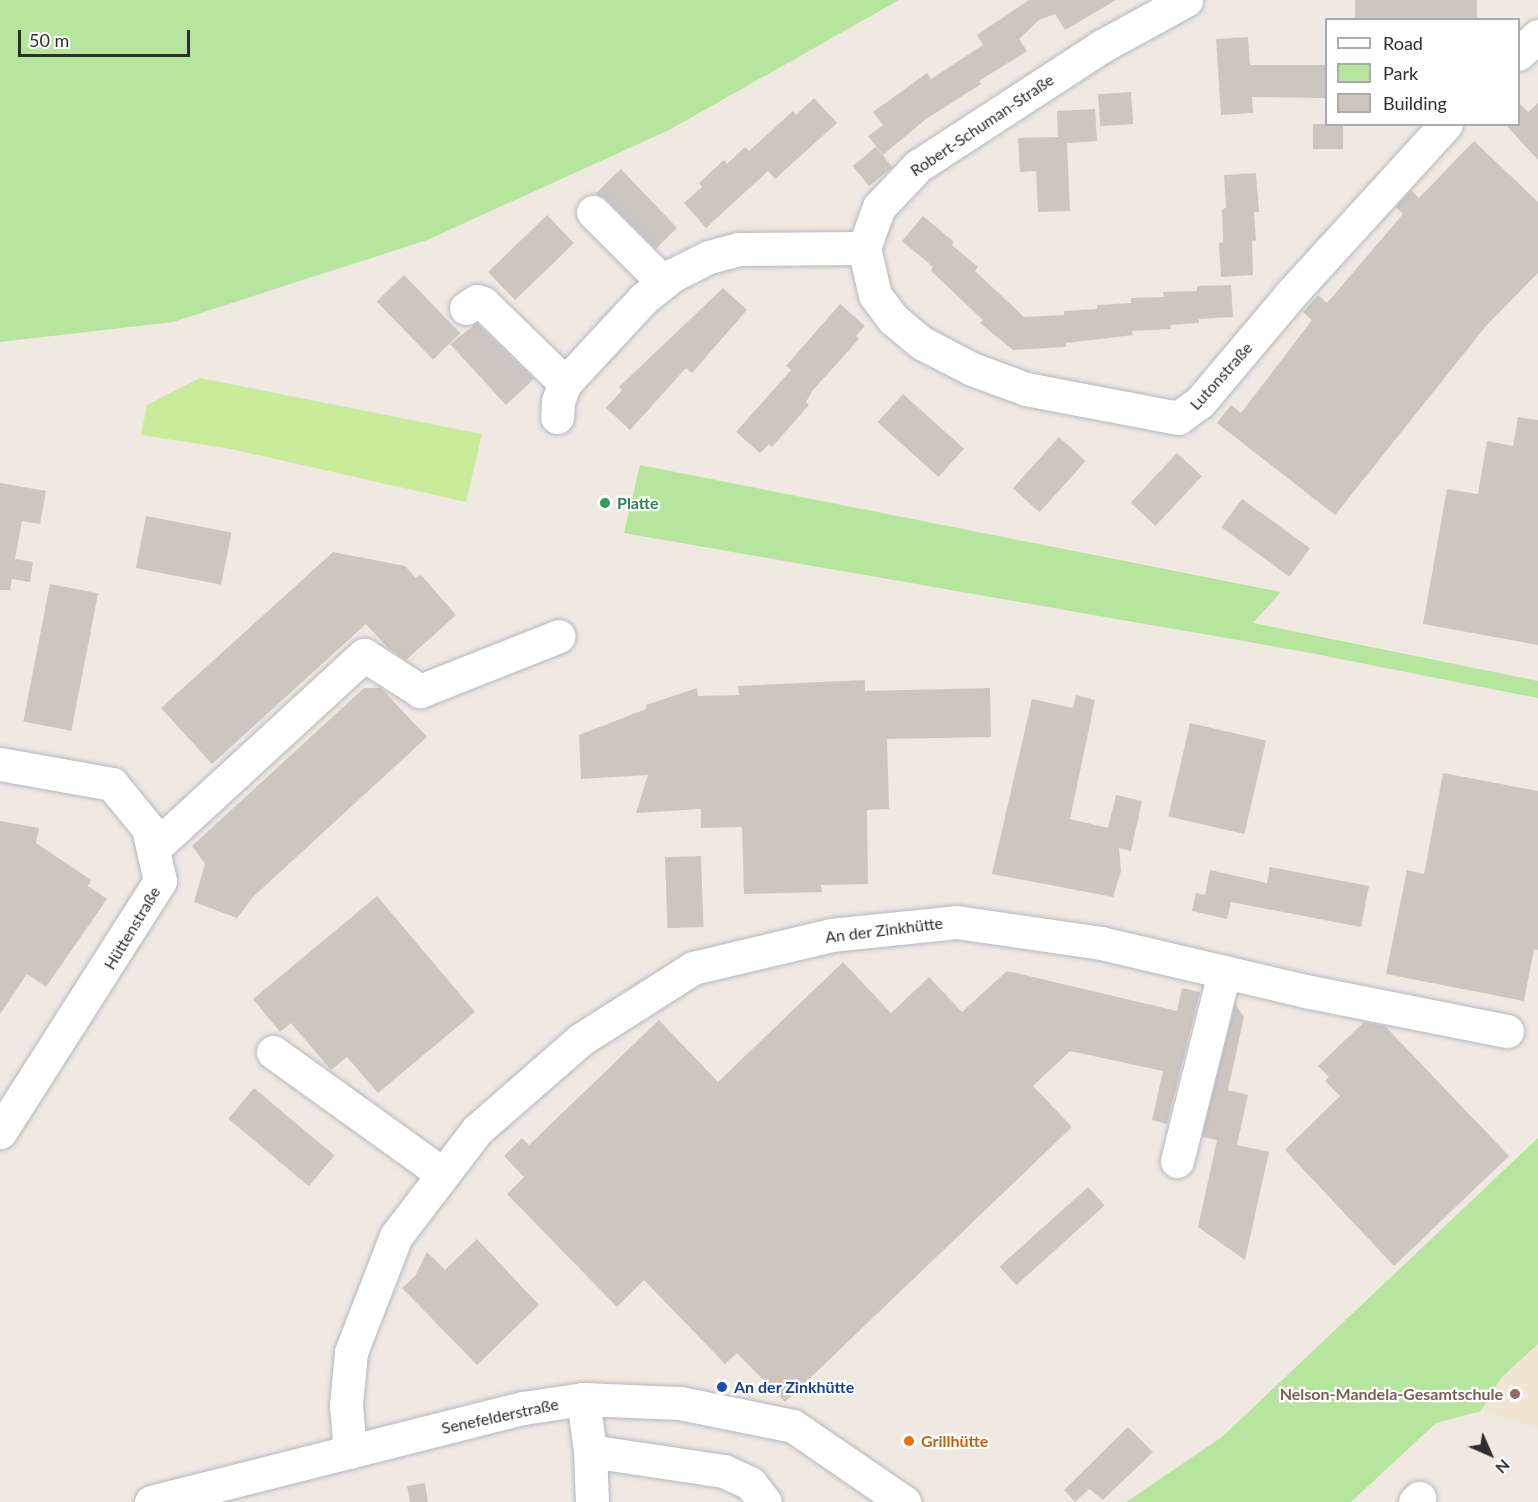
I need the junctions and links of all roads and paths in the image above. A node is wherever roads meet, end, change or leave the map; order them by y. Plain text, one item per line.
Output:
1 (1186, 0) edge
2 (1538, 36) edge
3 (1520, 52) edge
4 (1444, 126) edge
5 (594, 212) dead end
6 (864, 248) junction
7 (663, 282) junction
8 (466, 308) dead end
9 (565, 383) junction
10 (557, 417) dead end
11 (559, 636) dead end
12 (0, 764) edge
13 (153, 849) junction
14 (1224, 972) junction
15 (1507, 1031) dead end
16 (273, 1052) dead end
17 (0, 1132) edge
18 (1177, 1161) dead end
19 (443, 1174) junction
20 (582, 1399) junction
21 (590, 1451) junction
22 (350, 1452) junction
23 (151, 1502) edge
24 (592, 1502) edge
25 (765, 1502) edge
26 (904, 1502) edge

1 - 6 street, Robert-Schuman-Straße
2 - 3 street
4 - 6 street, Lutonstraße
5 - 7 street
6 - 7 street
7 - 9 street
8 - 9 street
9 - 10 street
11 - 13 street
12 - 13 street, Hüttenstraße
13 - 17 street, Hüttenstraße
14 - 15 street, An der Zinkhütte
14 - 18 street
14 - 19 street, An der Zinkhütte
16 - 19 street
19 - 22 street, An der Zinkhütte
20 - 21 street
20 - 22 street, Senefelderstraße
20 - 26 street, Senefelderstraße
21 - 24 street
21 - 25 street
22 - 23 street, Senefelderstraße

